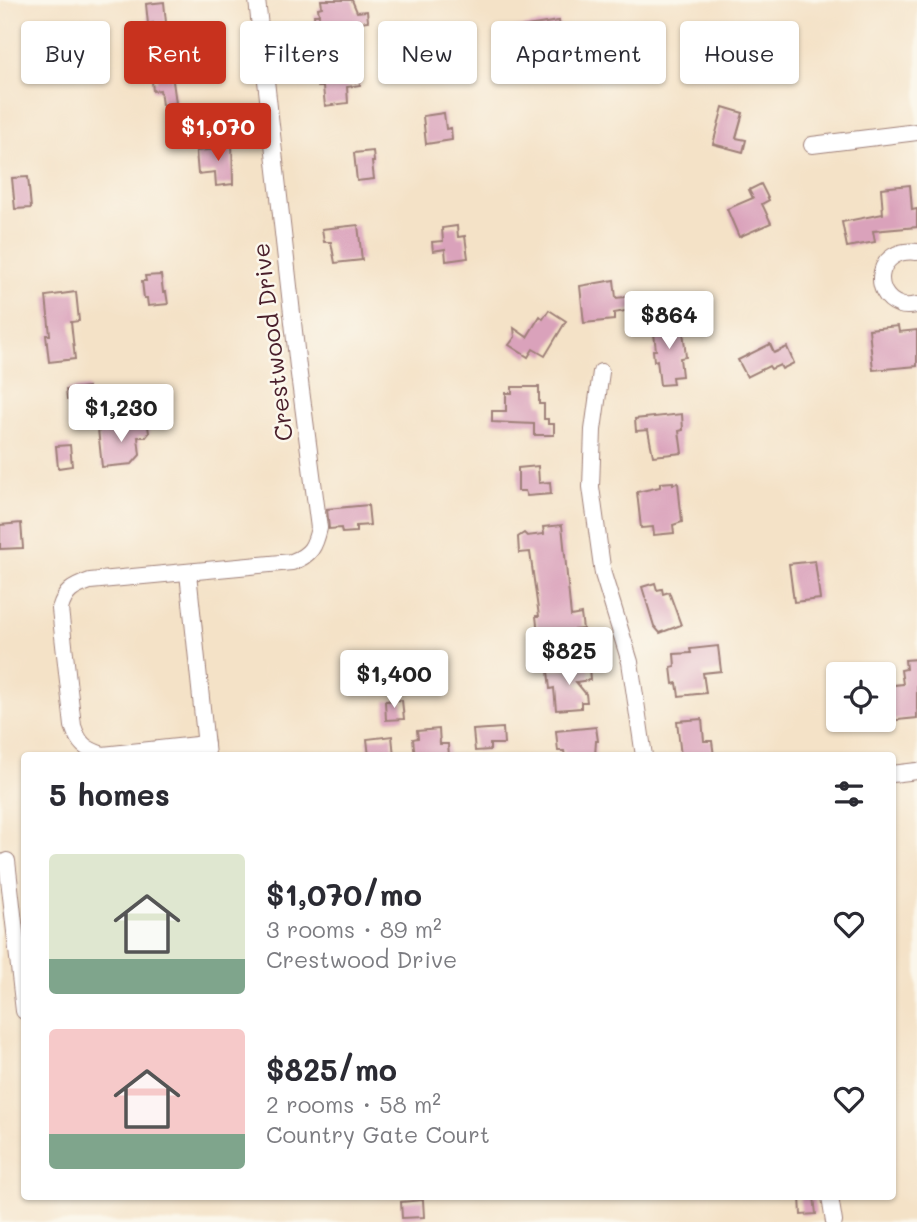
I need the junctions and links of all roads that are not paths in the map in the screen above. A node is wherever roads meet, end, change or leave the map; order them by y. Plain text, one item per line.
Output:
1 (257, 0) edge
2 (917, 132) edge
3 (812, 145) dead end
4 (917, 252) edge
5 (917, 305) edge
6 (601, 372) dead end
7 (188, 573) junction
8 (206, 750) edge
9 (93, 752) edge
10 (165, 752) edge
11 (643, 752) edge
12 (917, 771) edge
13 (896, 774) edge
14 (4, 861) edge
15 (21, 989) edge
16 (830, 1200) edge
17 (834, 1222) edge

1 - 7 street, Crestwood Drive
2 - 3 street
4 - 5 street
6 - 11 street
7 - 8 street
7 - 9 street
8 - 10 street
12 - 13 street
14 - 15 street
16 - 17 street

